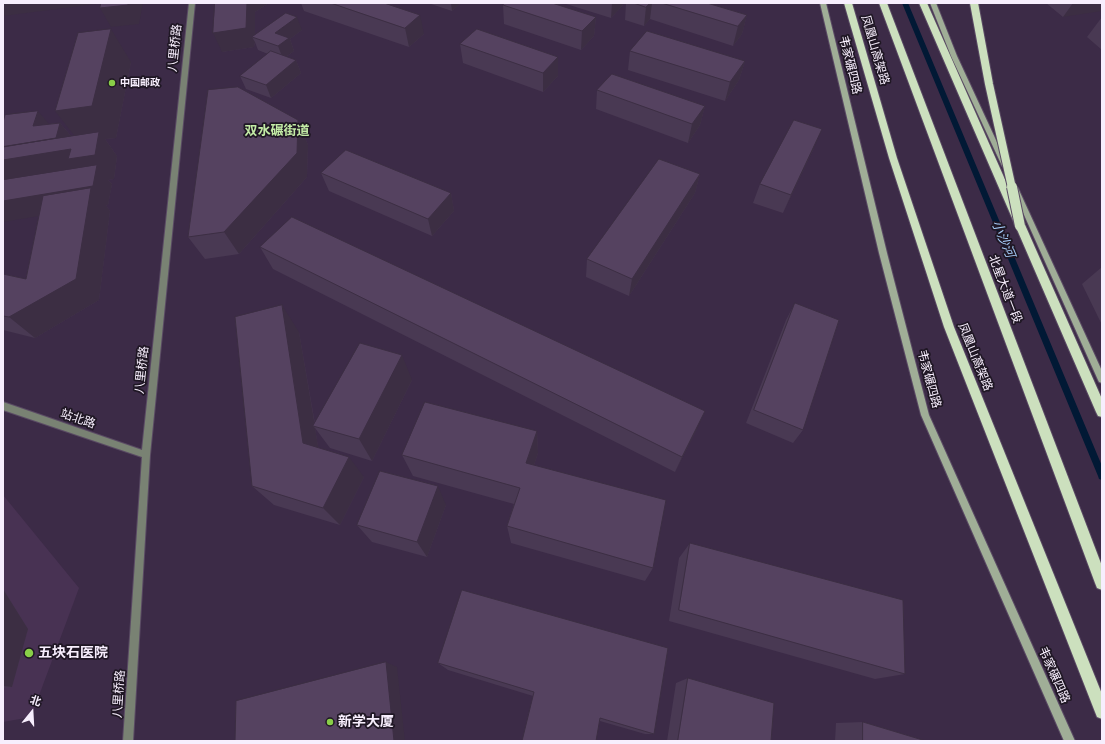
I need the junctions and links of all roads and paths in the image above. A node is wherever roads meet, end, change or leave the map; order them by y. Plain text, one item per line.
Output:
1 (192, 3) edge
2 (823, 3) edge
3 (848, 3) edge
4 (883, 3) edge
5 (923, 3) edge
6 (933, 3) edge
7 (974, 3) edge
8 (1020, 226) junction
9 (1102, 380) edge
10 (3, 406) edge
11 (1102, 412) edge
12 (146, 455) junction
13 (1102, 583) edge
14 (1102, 712) edge
15 (128, 741) edge
16 (1070, 741) edge

1 - 12 street, 八里桥路
2 - 16 main road, 韦家碾四路
3 - 14 highway, 凤凰山高架路
4 - 13 highway, 北星大道一段
5 - 8 highway, bridge
6 - 9 main road
7 - 8 highway, bridge
8 - 11 highway
10 - 12 street, 站北路
12 - 15 street, 八里桥路

